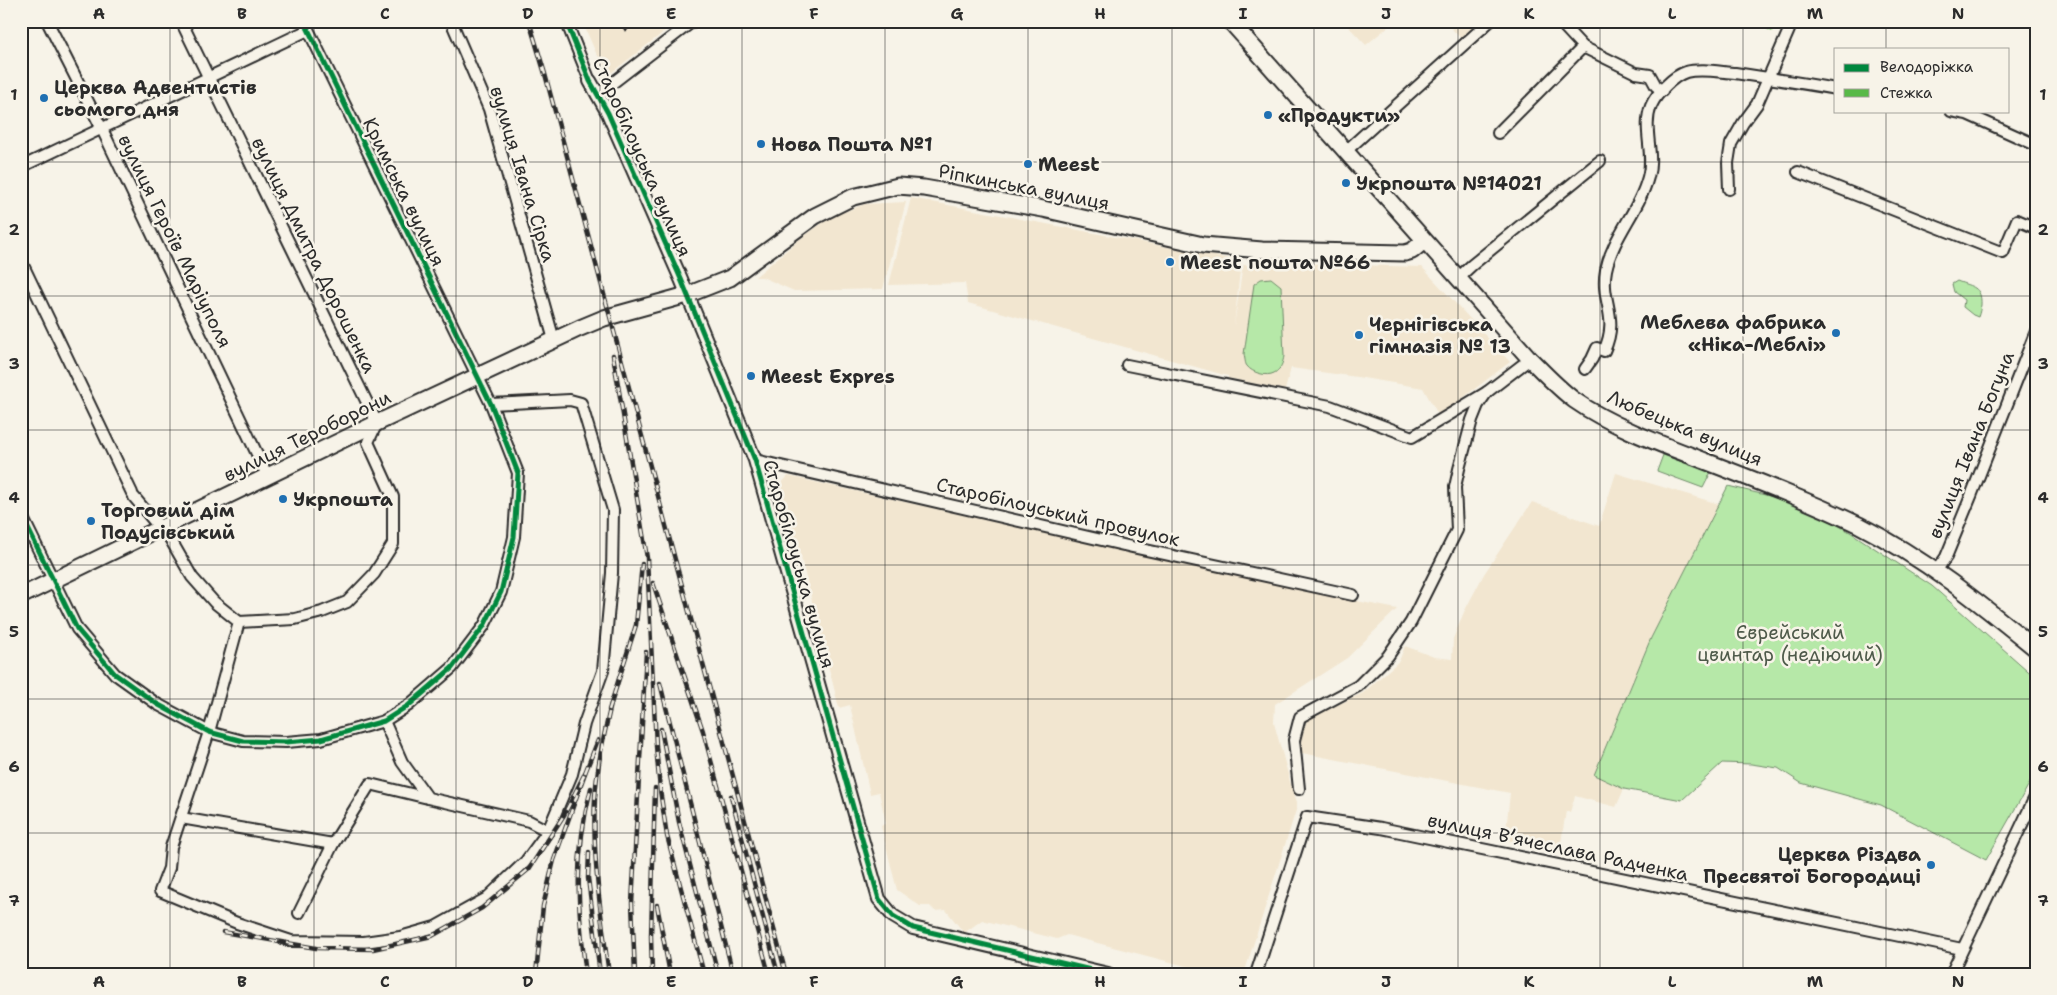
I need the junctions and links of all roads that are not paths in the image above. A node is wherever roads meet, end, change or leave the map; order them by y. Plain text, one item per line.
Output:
1 (47, 21) edge
2 (180, 21) edge
3 (451, 21) edge
4 (566, 21) edge
5 (693, 21) edge
6 (1230, 21) edge
7 (1490, 21) edge
8 (1559, 21) edge
9 (1790, 21) edge
10 (306, 26) edge
11 (1583, 47) junction
12 (1770, 77) junction
13 (208, 79) junction
14 (590, 81) joint
15 (1659, 89) junction
16 (1834, 89) edge
17 (598, 95) junction
18 (1956, 112) edge
19 (102, 129) junction
20 (1498, 133) dead end
21 (2036, 145) edge
22 (1346, 151) junction
23 (1600, 160) dead end
24 (21, 167) edge
25 (1798, 172) dead end
26 (1730, 188) dead end
27 (2036, 228) edge
28 (1424, 241) junction
29 (21, 261) edge
30 (1458, 278) junction
31 (687, 294) junction
32 (612, 316) joint
33 (2036, 331) edge
34 (554, 340) junction
35 (1530, 359) junction
36 (1127, 365) dead end
37 (1585, 369) dead end
38 (478, 375) junction
39 (1488, 392) junction
40 (491, 404) junction
41 (377, 424) junction
42 (755, 460) junction
43 (268, 477) junction
44 (21, 514) edge
45 (164, 528) junction
46 (1936, 571) junction
47 (52, 580) junction
48 (1353, 595) dead end
49 (21, 596) edge
50 (239, 622) junction
51 (2036, 649) edge
52 (384, 721) junction
53 (209, 732) junction
54 (1299, 789) dead end
55 (2036, 795) edge
56 (428, 798) junction
57 (181, 818) junction
58 (548, 831) junction
59 (333, 844) junction
60 (299, 913) dead end
61 (1962, 949) junction
62 (1108, 974) edge
63 (1256, 974) edge
64 (1952, 974) edge

1 - 19 street, вулиця Героїв Маріуполя
2 - 13 street, вулиця Дмитра Дорошенка
3 - 34 street, вулиця Івана Сірка
4 - 14 street, Старобілоуська вулиця
5 - 17 street
6 - 22 main road, Любецька вулиця
7 - 22 street
8 - 11 street
9 - 12 street
10 - 13 street
10 - 38 street, Кримська вулиця
11 - 15 street
11 - 20 street
12 - 15 street
12 - 16 street
12 - 26 street
13 - 19 street
13 - 41 street, вулиця Дмитра Дорошенка
14 - 17 street, Старобілоуська вулиця
15 - 37 street
17 - 31 street, Старобілоуська вулиця
18 - 21 street
19 - 24 street
19 - 43 street, вулиця Героїв Маріуполя
22 - 28 main road, Любецька вулиця
23 - 30 street
25 - 27 street
28 - 30 main road, Любецька вулиця
28 - 31 main road, Ріпкинська вулиця
29 - 45 street
30 - 35 main road, Любецька вулиця
31 - 32 main road, Ріпкинська вулиця
31 - 42 street, Старобілоуська вулиця
32 - 34 main road, вулиця Тероборони
33 - 46 street, вулиця Івана Богуна
34 - 38 main road, вулиця Тероборони
35 - 39 street
35 - 46 main road, Любецька вулиця
36 - 39 street
38 - 40 street, Кримська вулиця
38 - 41 main road, вулиця Тероборони
39 - 54 street
40 - 52 street, Кримська вулиця
40 - 58 street
41 - 43 main road, вулиця Тероборони
41 - 50 street
42 - 48 street, Старобілоуський провулок
42 - 62 street, Старобілоуська вулиця
43 - 45 main road, вулиця Тероборони
44 - 47 street, Кримська вулиця
45 - 47 main road, вулиця Тероборони
45 - 50 street
46 - 51 main road, Любецька вулиця
47 - 49 main road, вулиця Тероборони
47 - 53 street, Кримська вулиця
50 - 53 street
52 - 53 street, Кримська вулиця
52 - 56 street
53 - 57 street
55 - 61 street
56 - 58 street
56 - 59 street
57 - 58 street
57 - 59 street
59 - 60 street
61 - 63 street, вулиця Вʼячеслава Радченка
61 - 64 street

